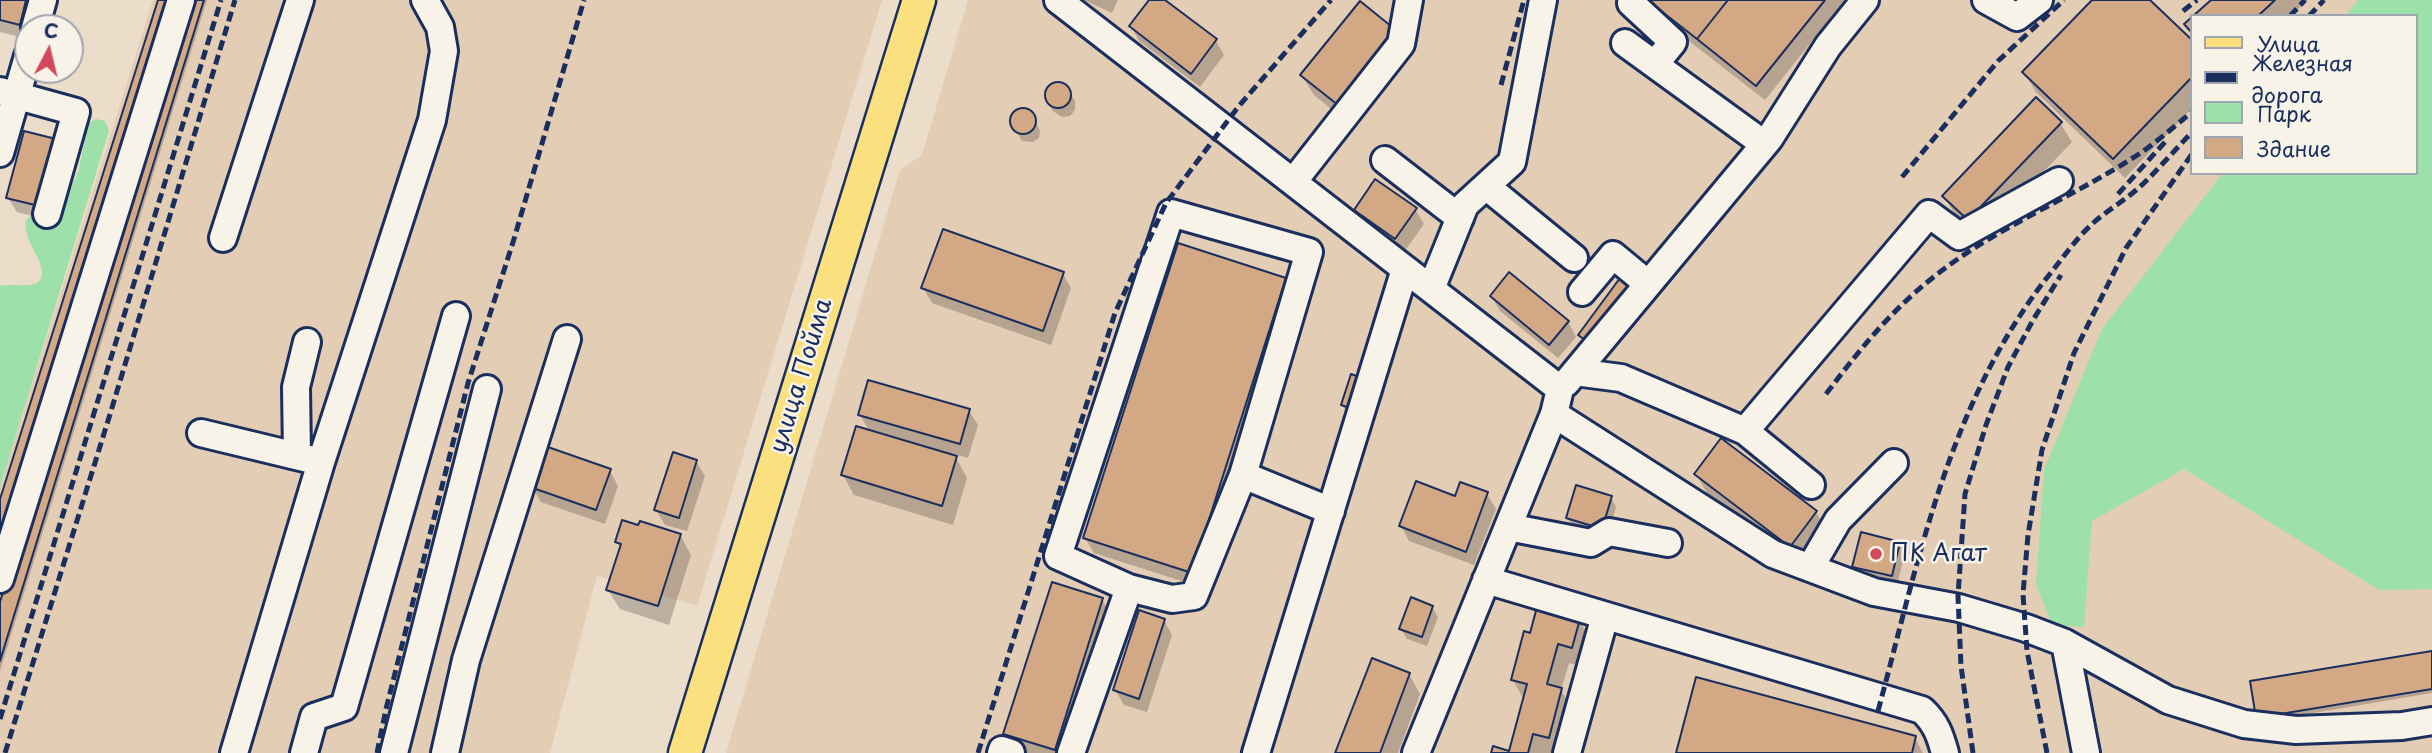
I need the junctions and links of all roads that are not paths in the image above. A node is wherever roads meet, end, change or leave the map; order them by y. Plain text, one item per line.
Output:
1 (181, 0) edge
2 (300, 0) edge
3 (425, 0) edge
4 (919, 0) edge
5 (1058, 0) edge
6 (1543, 0) edge
7 (1865, 0) edge
8 (1986, 0) edge
9 (2039, 0) edge
10 (1404, 3) edge
11 (1630, 3) dead end
12 (1625, 43) dead end
13 (1655, 64) junction
14 (9, 93) edge
15 (1764, 144) junction
16 (0, 153) edge
17 (1385, 160) dead end
18 (2059, 181) dead end
19 (1293, 182) junction
20 (1486, 186) junction
21 (47, 214) dead end
22 (1460, 218) junction
23 (223, 238) dead end
24 (1574, 258) dead end
25 (1405, 269) junction
26 (1648, 284) junction
27 (1431, 289) junction
28 (1582, 292) dead end
29 (456, 316) dead end
30 (567, 339) dead end
31 (307, 342) dead end
32 (487, 389) dead end
33 (1563, 392) junction
34 (1745, 431) junction
35 (201, 433) dead end
36 (309, 458) junction
37 (1894, 463) dead end
38 (1243, 475) junction
39 (1811, 485) dead end
40 (1331, 511) junction
41 (1508, 527) junction
42 (1668, 543) dead end
43 (1810, 568) junction
44 (0, 579) edge
45 (1486, 580) junction
46 (1129, 588) junction
47 (1605, 616) junction
48 (2065, 643) junction
49 (2432, 721) edge
50 (234, 753) edge
51 (304, 753) edge
52 (394, 753) edge
53 (445, 753) edge
54 (685, 753) edge
55 (1001, 753) edge
56 (1011, 753) edge
57 (1071, 753) edge
58 (1256, 753) edge
59 (1416, 753) edge
60 (1567, 753) edge
61 (1945, 753) edge
62 (2086, 753) edge

1 - 44 street
2 - 23 street
3 - 36 street
4 - 54 main road, улица Пойма
5 - 19 street
6 - 20 street
7 - 15 street
8 - 9 street
10 - 19 street
11 - 13 street
12 - 13 street
13 - 15 street
14 - 16 street
14 - 21 street
15 - 26 street
17 - 22 street
18 - 34 street
19 - 25 street
20 - 22 street
20 - 24 street
22 - 27 street
25 - 27 street
25 - 40 street
26 - 28 street
26 - 33 street
27 - 33 street
29 - 51 street
30 - 53 street
31 - 36 street
32 - 52 street
33 - 34 street
33 - 41 street
33 - 43 street
34 - 39 street
35 - 36 street
36 - 50 street
37 - 43 street
38 - 40 street
38 - 46 street
38 - 46 street
40 - 58 street
41 - 42 street
41 - 45 street
43 - 48 street
45 - 47 street
45 - 59 street
46 - 57 street
47 - 60 street
47 - 61 street
48 - 49 street
48 - 62 street
55 - 56 street

